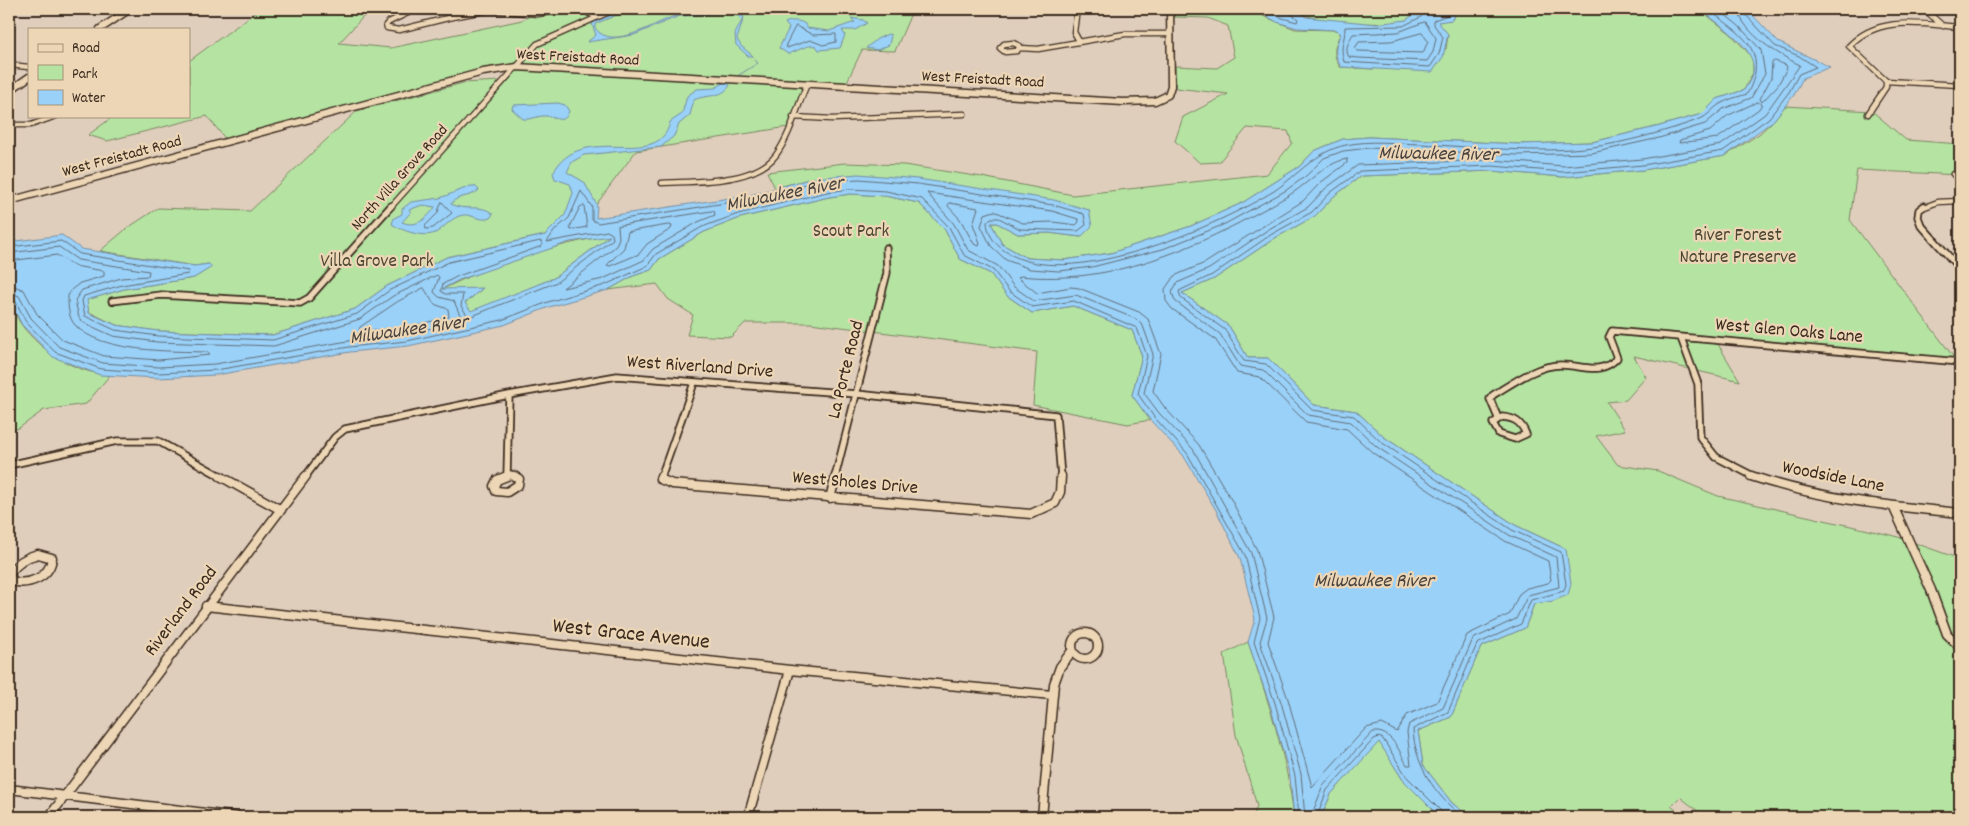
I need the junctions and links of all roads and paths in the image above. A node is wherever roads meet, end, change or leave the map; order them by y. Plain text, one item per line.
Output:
1 (130, 9) edge
2 (416, 9) edge
3 (451, 9) edge
4 (616, 9) edge
5 (966, 9) edge
6 (980, 9) edge
7 (1077, 9) edge
8 (1170, 9) edge
9 (1780, 9) edge
10 (1891, 9) edge
11 (1926, 10) edge
12 (1783, 13) dead end
13 (452, 17) junction
14 (597, 17) junction
15 (1944, 26) junction
16 (1960, 27) edge
17 (102, 28) edge
18 (1170, 32) junction
19 (1079, 41) junction
20 (1020, 48) dead end
21 (9, 65) edge
22 (28, 67) edge
23 (517, 67) junction
24 (28, 78) edge
25 (1886, 81) junction
26 (807, 84) junction
27 (1960, 85) edge
28 (9, 90) edge
29 (1162, 98) joint
30 (964, 114) dead end
31 (1868, 114) dead end
32 (793, 117) junction
33 (50, 118) edge
34 (9, 125) edge
35 (1953, 174) dead end
36 (1960, 182) edge
37 (662, 183) dead end
38 (9, 201) edge
39 (1960, 202) edge
40 (1919, 210) joint
41 (886, 248) dead end
42 (1960, 269) edge
43 (112, 301) dead end
44 (300, 303) joint
45 (1681, 338) junction
46 (1957, 362) edge
47 (1960, 369) edge
48 (694, 383) junction
49 (857, 394) junction
50 (509, 395) junction
51 (1498, 418) junction
52 (345, 429) joint
53 (9, 465) edge
54 (507, 475) dead end
55 (830, 498) junction
56 (1893, 506) junction
57 (1048, 509) joint
58 (281, 510) junction
59 (1960, 513) edge
60 (11, 568) edge
61 (206, 606) junction
62 (1960, 647) edge
63 (1072, 651) dead end
64 (790, 670) junction
65 (1052, 695) junction
66 (9, 789) edge
67 (65, 796) junction
68 (49, 817) edge
69 (238, 817) edge
70 (748, 817) edge
71 (1042, 817) edge

1 - 17 street
2 - 13 street
3 - 13 street
4 - 14 street, North Villa Grove Road
5 - 6 street
7 - 19 street
8 - 18 street
9 - 12 street
10 - 11 street
11 - 15 street
13 - 14 street
14 - 23 street, North Villa Grove Road
15 - 16 street
15 - 25 street
18 - 19 street
18 - 29 street
19 - 20 street
21 - 22 street
23 - 26 street, West Freistadt Road
23 - 38 street, West Freistadt Road
23 - 44 street, North Villa Grove Road
24 - 28 street
25 - 27 street
25 - 31 street
26 - 29 street, West Freistadt Road
26 - 32 street
30 - 32 street
32 - 37 street
33 - 34 street
35 - 36 street
39 - 40 street
40 - 42 street
41 - 49 street, La Porte Road
43 - 44 street
45 - 46 street, West Glen Oaks Lane
45 - 51 street, West Glen Oaks Lane
45 - 56 street, Woodside Lane
46 - 47 street
48 - 49 street, West Riverland Drive
48 - 50 street, West Riverland Drive
48 - 55 street, West Sholes Drive
49 - 55 street, La Porte Road
49 - 57 street, West Riverland Drive
50 - 52 street, West Riverland Drive
50 - 54 street
51 - 51 street
52 - 58 street, Riverland Road
53 - 58 street
55 - 57 street, West Sholes Drive
56 - 59 street, Woodside Lane
56 - 62 street
58 - 61 street, Riverland Road
60 - 60 street
61 - 64 street, West Grace Avenue
61 - 67 street, Riverland Road
63 - 65 street
64 - 65 street, West Grace Avenue
64 - 70 street
65 - 71 street
66 - 67 street
67 - 68 street, Riverland Road
67 - 69 street

